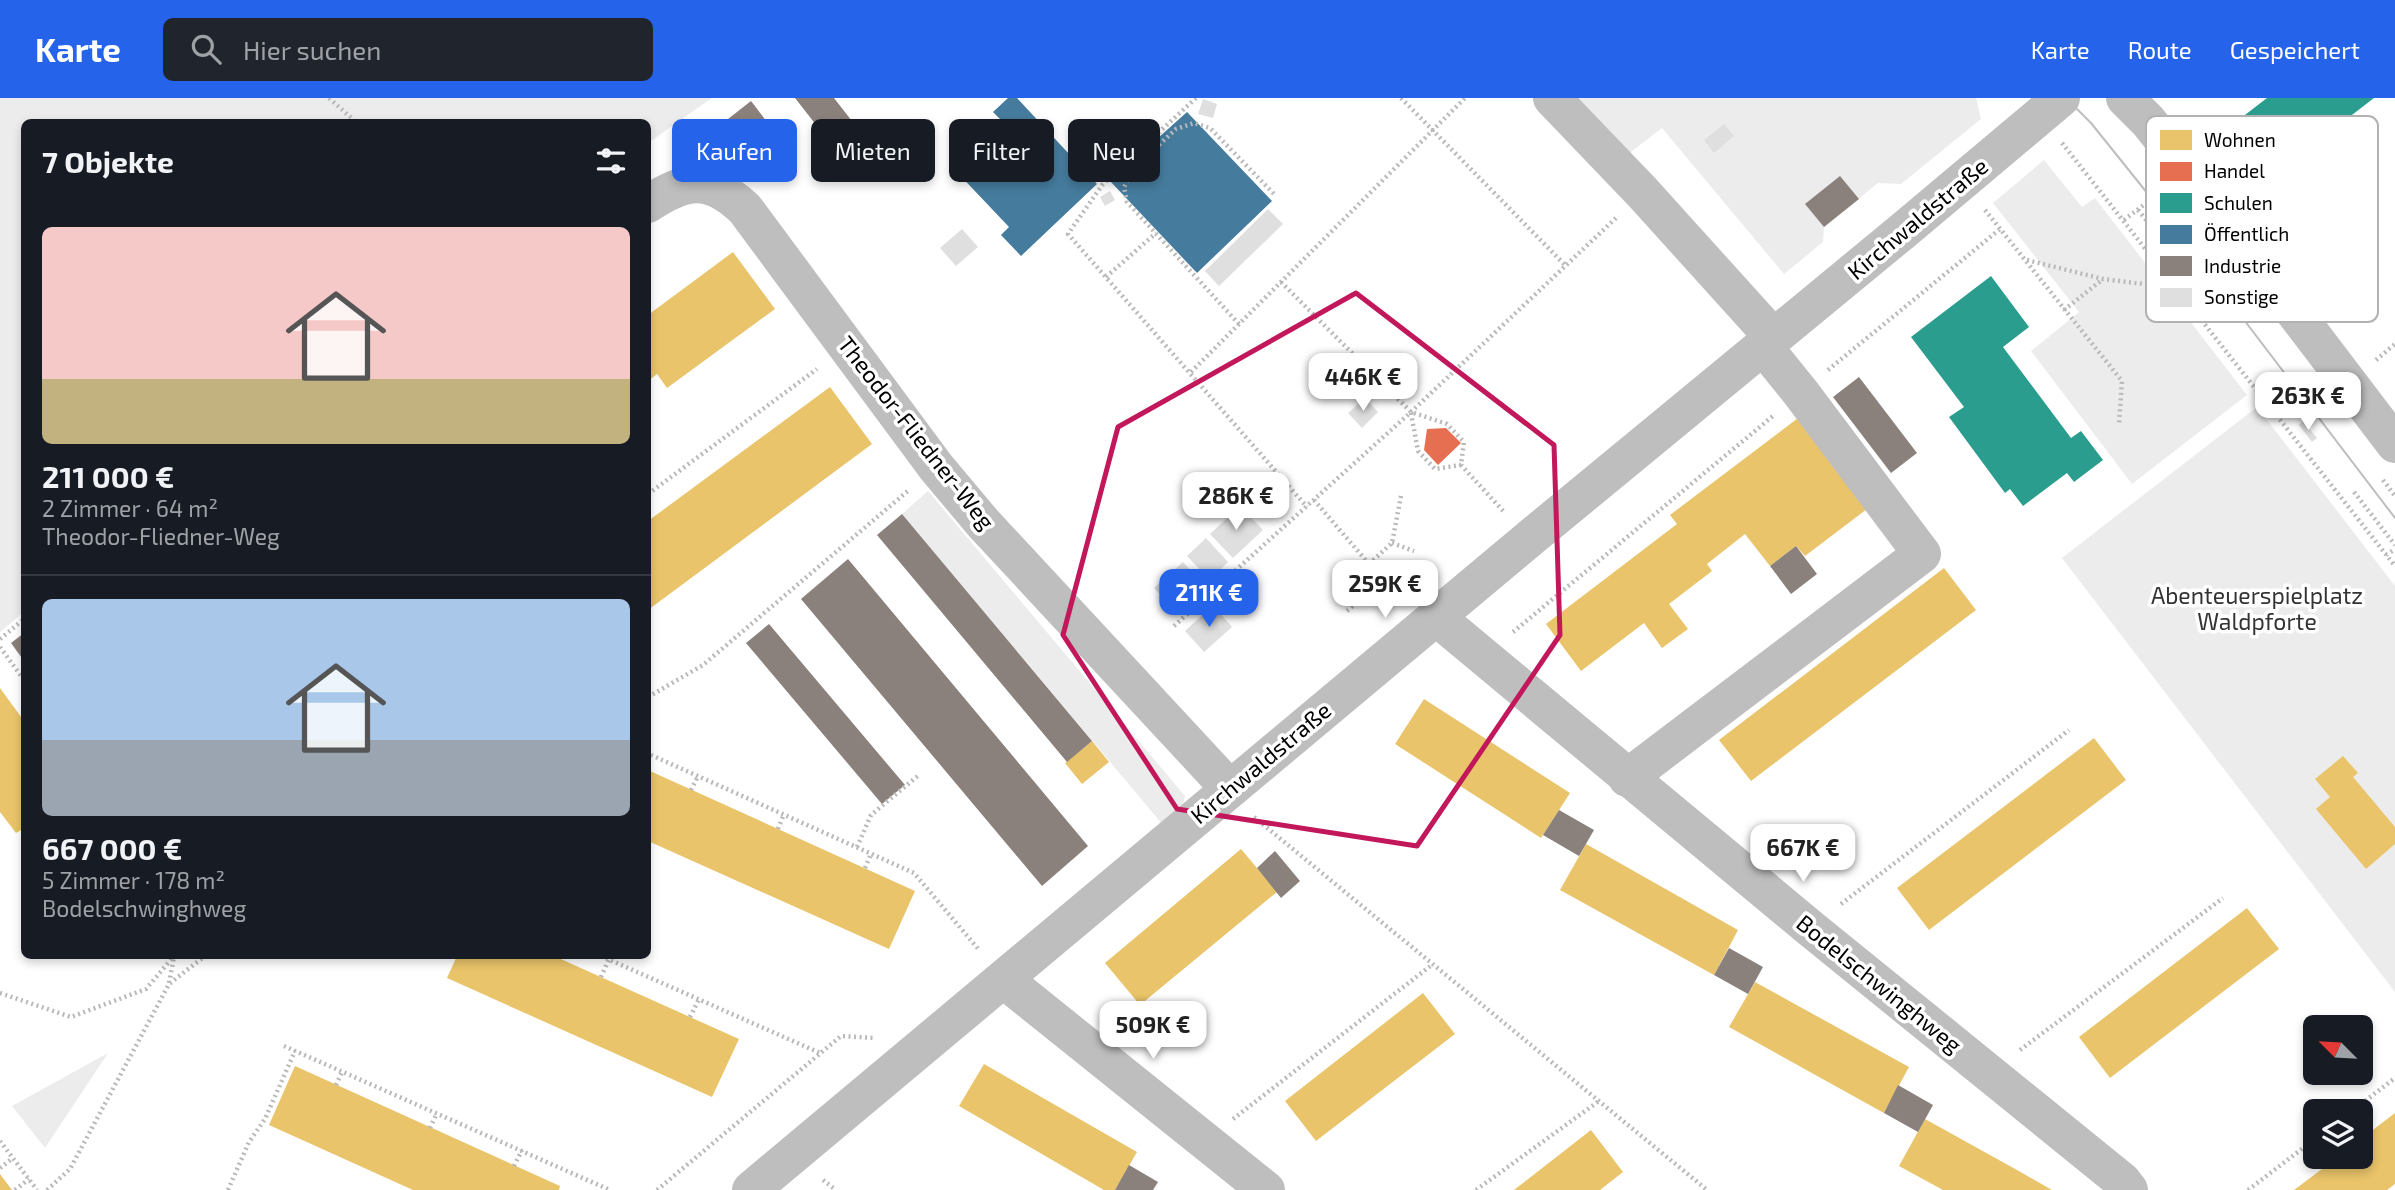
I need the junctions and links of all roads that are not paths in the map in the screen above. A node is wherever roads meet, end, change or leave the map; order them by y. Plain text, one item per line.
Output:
1 (1552, 98) edge
2 (2125, 98) edge
3 (2051, 107) edge
4 (2146, 119) edge
5 (651, 202) edge
6 (2291, 322) edge
7 (1768, 342) junction
8 (2386, 459) edge
9 (1430, 622) junction
10 (1627, 778) junction
11 (1230, 789) junction
12 (1003, 979) junction
13 (751, 1190) edge
14 (1266, 1190) edge
15 (2129, 1190) edge

1 - 7 street
2 - 4 street
3 - 7 street, Kirchwaldstraße
5 - 11 street, Theodor-Fliedner-Weg
6 - 8 street
7 - 9 street, Kirchwaldstraße
7 - 10 street
9 - 10 street, Bodelschwinghweg
9 - 11 street, Kirchwaldstraße
10 - 15 street, Bodelschwinghweg
11 - 12 street, Kirchwaldstraße
12 - 13 street, Kirchwaldstraße
12 - 14 street

